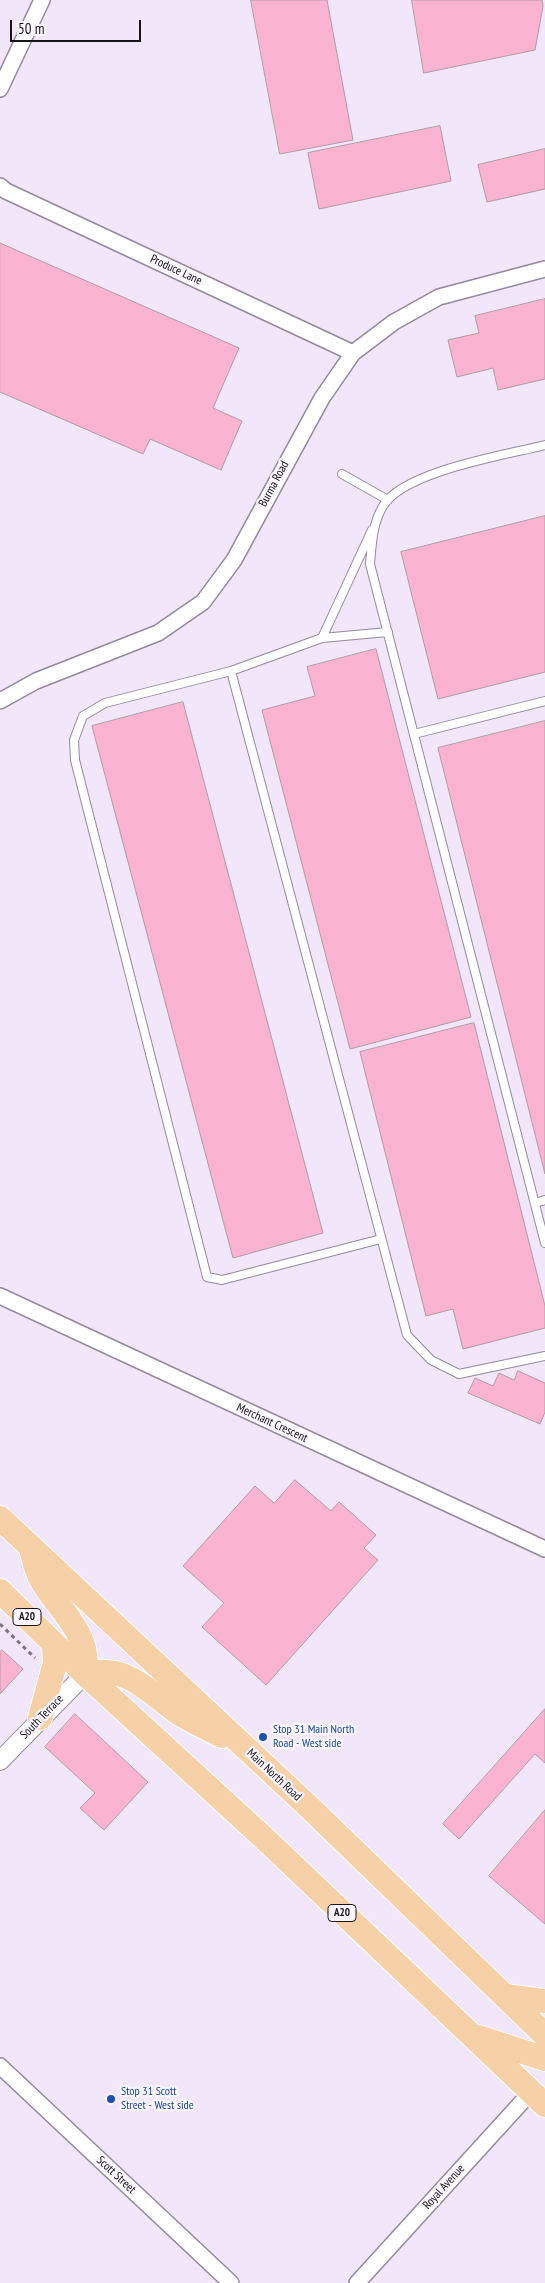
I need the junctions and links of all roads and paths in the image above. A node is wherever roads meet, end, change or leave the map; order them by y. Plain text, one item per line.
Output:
1 (42, 0) edge
2 (0, 89) edge
3 (0, 186) edge
4 (545, 269) edge
5 (353, 353) junction
6 (545, 445) edge
7 (342, 474) dead end
8 (388, 500) junction
9 (372, 530) junction
10 (388, 632) junction
11 (322, 638) junction
12 (231, 671) junction
13 (545, 700) edge
14 (0, 701) edge
15 (414, 734) junction
16 (545, 1200) edge
17 (535, 1203) junction
18 (381, 1239) junction
19 (545, 1243) edge
20 (0, 1296) edge
21 (545, 1356) edge
22 (0, 1518) edge
23 (30, 1545) junction
24 (545, 1549) edge
25 (0, 1591) edge
26 (0, 1624) edge
27 (54, 1644) junction
28 (36, 1658) dead end
29 (85, 1674) junction
30 (40, 1718) junction
31 (249, 1751) junction
32 (0, 1762) edge
33 (504, 1996) junction
34 (545, 2001) edge
35 (471, 2035) junction
36 (545, 2036) edge
37 (545, 2059) edge
38 (0, 2066) edge
39 (538, 2098) edge
40 (231, 2283) edge
41 (357, 2283) edge

1 - 2 street
3 - 5 street, Produce Lane
4 - 5 street, Burma Road
5 - 14 street, Burma Road
6 - 8 lane
7 - 8 lane
8 - 9 lane
9 - 10 lane
9 - 11 lane
10 - 11 lane
10 - 15 lane
11 - 12 lane
12 - 18 lane
12 - 18 lane
13 - 15 lane
15 - 17 lane
16 - 17 lane
17 - 19 lane
18 - 21 lane
20 - 24 street, Merchant Crescent
22 - 23 highway, Main North Road
23 - 29 highway
23 - 31 highway, Main North Road
25 - 27 highway, A20
26 - 28 path
27 - 29 highway, A20
27 - 30 highway
29 - 30 street, South Terrace
29 - 31 highway
29 - 35 highway, A20
30 - 32 street, South Terrace
31 - 33 highway, Main North Road
33 - 34 highway
33 - 36 highway, Main North Road
35 - 37 highway
35 - 39 highway, A20
38 - 40 street, Scott Street
39 - 41 street, Royal Avenue

